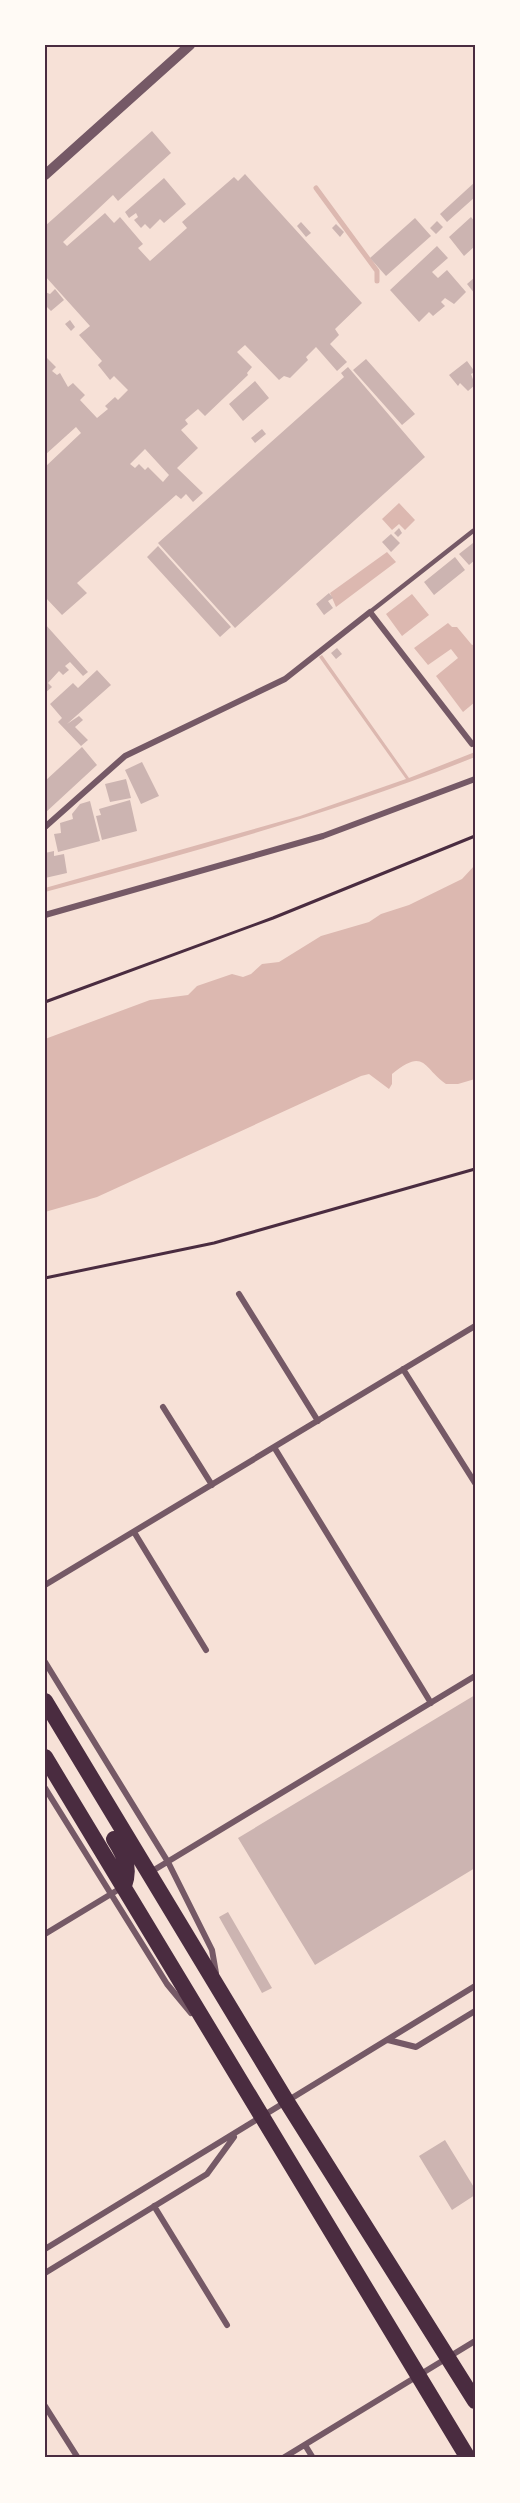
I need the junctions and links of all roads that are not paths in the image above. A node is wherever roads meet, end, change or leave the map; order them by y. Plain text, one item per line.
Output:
1 (190, 45) edge
2 (45, 175) edge
3 (473, 531) dead end
4 (370, 612) junction
5 (472, 744) dead end
6 (475, 779) edge
7 (45, 827) edge
8 (45, 915) edge
9 (239, 1294) dead end
10 (475, 1326) edge
11 (403, 1370) junction
12 (163, 1407) dead end
13 (318, 1421) junction
14 (273, 1448) junction
15 (475, 1483) edge
16 (212, 1485) junction
17 (134, 1532) junction
18 (45, 1585) edge
19 (206, 1650) dead end
20 (45, 1662) edge
21 (475, 1676) edge
22 (430, 1703) junction
23 (48, 1706) edge
24 (45, 1757) edge
25 (45, 1788) edge
26 (168, 1862) junction
27 (148, 1873) junction
28 (116, 1890) junction
29 (45, 1934) edge
30 (475, 1986) edge
31 (221, 1993) junction
32 (475, 2011) edge
33 (387, 2040) junction
34 (224, 2052) junction
35 (287, 2102) junction
36 (263, 2118) junction
37 (236, 2134) junction
38 (154, 2206) junction
39 (45, 2249) edge
40 (45, 2273) edge
41 (227, 2325) dead end
42 (475, 2341) edge
43 (448, 2358) junction
44 (419, 2375) junction
45 (475, 2401) edge
46 (45, 2406) edge
47 (305, 2445) junction
48 (78, 2458) edge
49 (283, 2458) edge
50 (313, 2458) edge
51 (468, 2458) edge

1 - 2 street
3 - 4 lane
4 - 5 street
4 - 7 street
6 - 8 street
9 - 13 street
10 - 11 street
11 - 13 street
11 - 15 street
12 - 16 street
13 - 14 street
14 - 16 street
14 - 22 street
16 - 17 street
17 - 18 street
17 - 19 street
20 - 26 street
21 - 22 street
22 - 26 street
23 - 27 highway
23 - 28 highway
24 - 28 highway
25 - 28 street
26 - 27 street
26 - 31 street
27 - 31 highway
27 - 34 highway
28 - 29 street
28 - 34 highway
30 - 33 street
31 - 35 highway
32 - 33 street
33 - 35 street
34 - 36 highway
35 - 36 street
35 - 43 highway
36 - 37 street
36 - 44 highway
37 - 38 street
37 - 39 street
38 - 40 street
38 - 41 street
42 - 43 street
43 - 44 street
43 - 45 highway
44 - 47 street
44 - 51 highway
46 - 48 street
47 - 49 street
47 - 50 street

